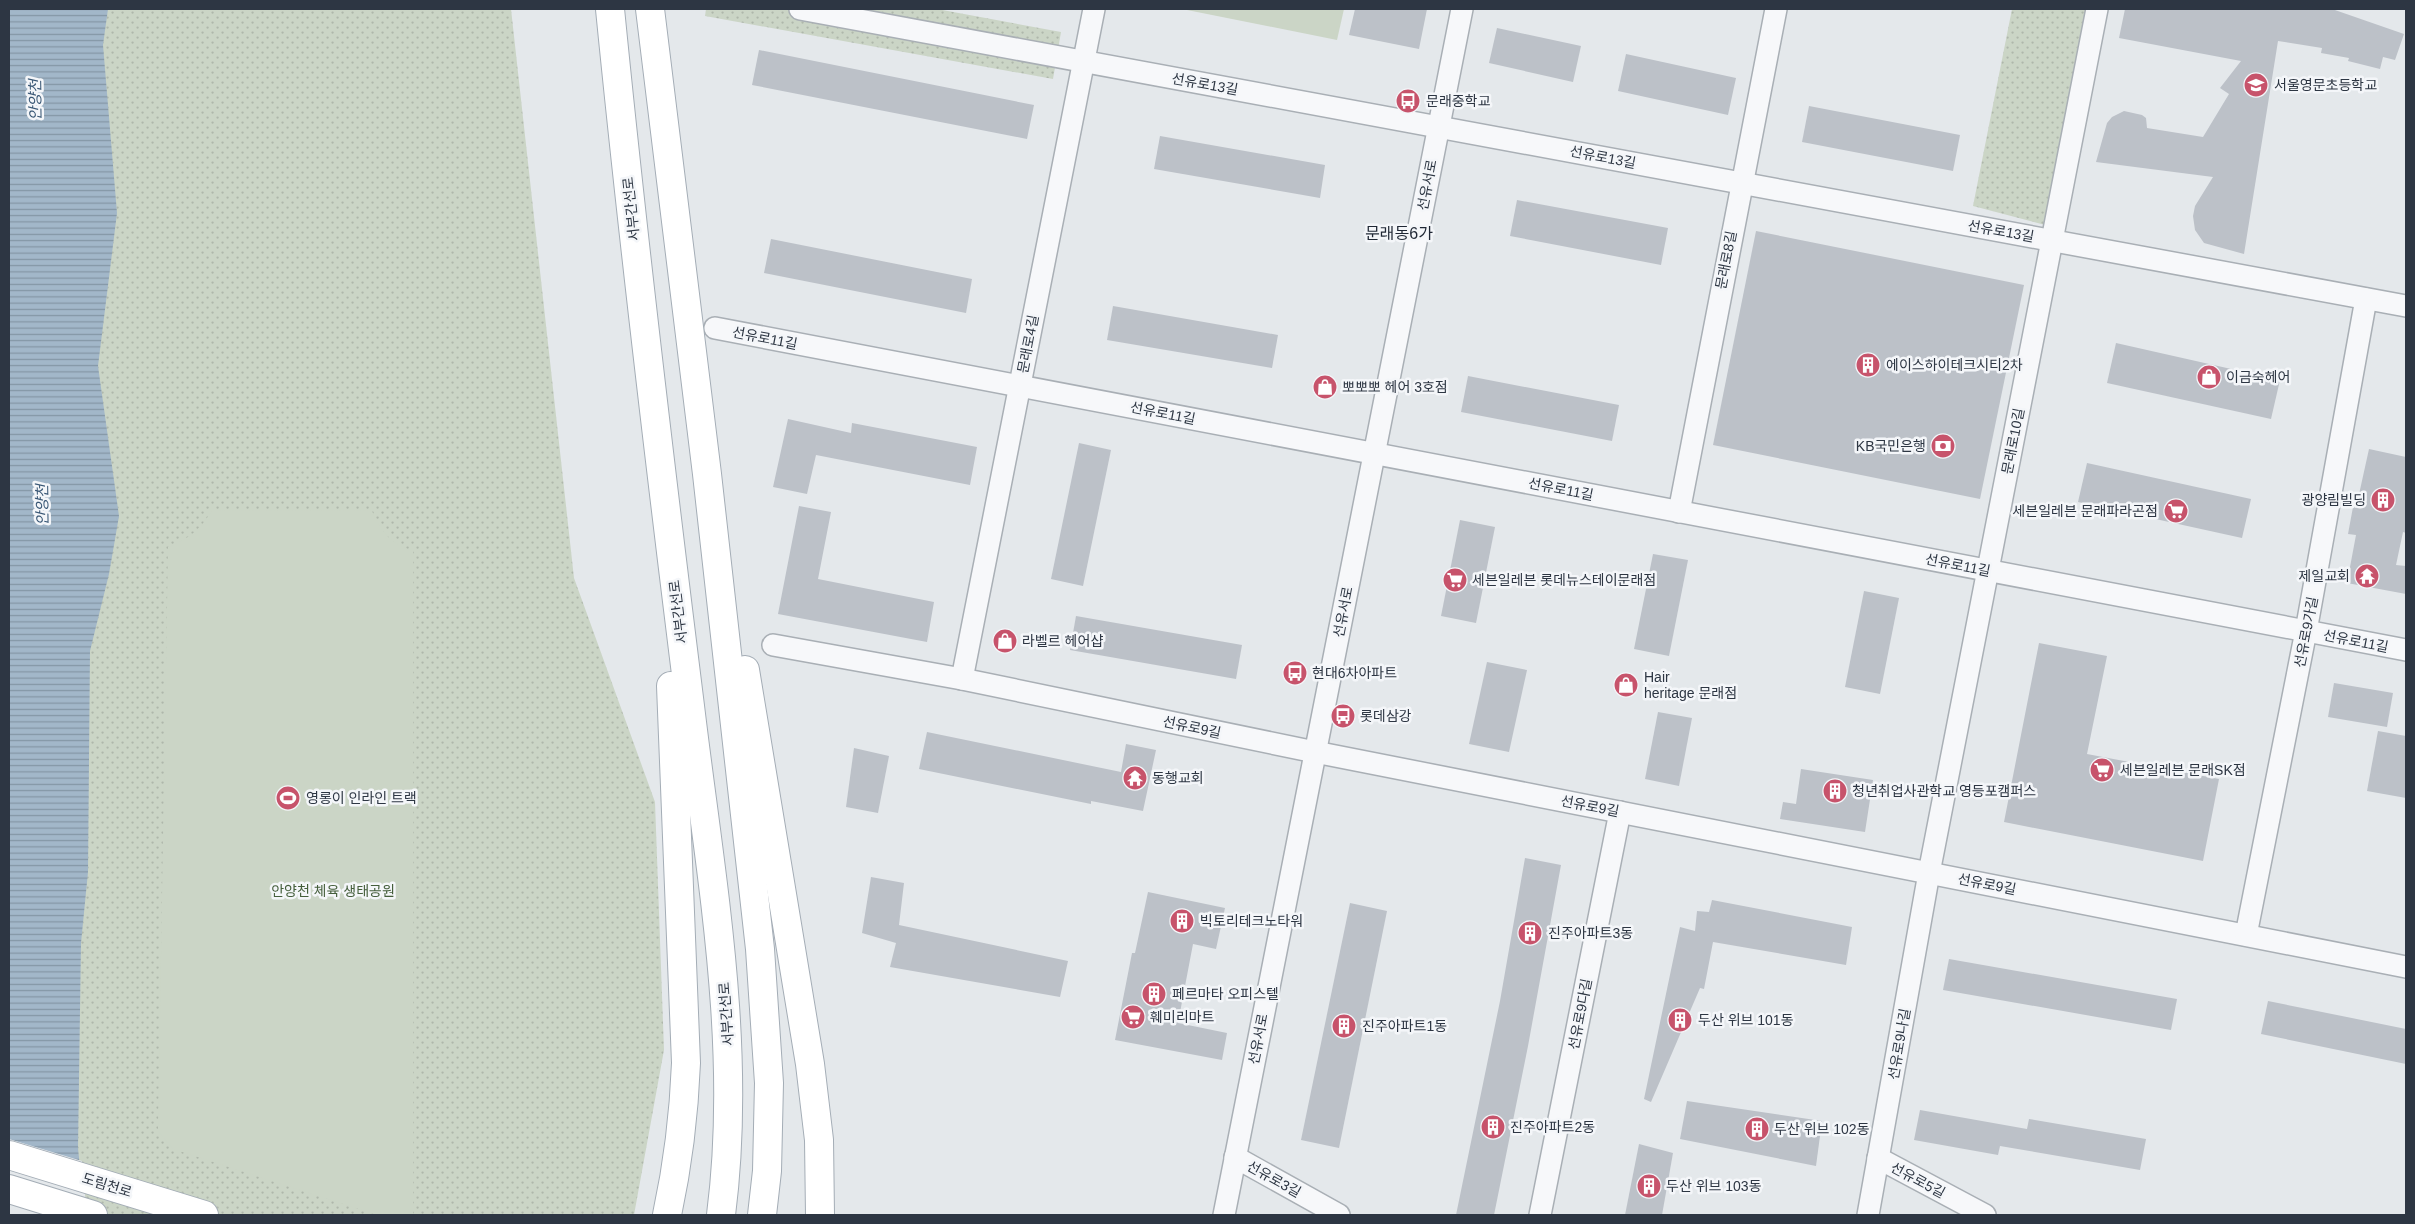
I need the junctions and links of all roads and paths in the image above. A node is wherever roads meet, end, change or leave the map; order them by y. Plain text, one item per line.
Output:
1 (610, 9) edge
2 (650, 9) edge
3 (800, 9) edge
4 (1094, 9) edge
5 (1462, 9) edge
6 (1776, 9) edge
7 (2097, 9) edge
8 (1084, 61) junction
9 (1439, 127) junction
10 (1741, 183) junction
11 (2052, 240) junction
12 (2366, 299) junction
13 (2406, 306) edge
14 (715, 328) dead end
15 (1020, 386) junction
16 (1374, 454) junction
17 (706, 474) junction
18 (662, 480) junction
19 (1679, 512) junction
20 (1988, 571) junction
21 (2306, 631) junction
22 (773, 644) dead end
23 (2406, 650) edge
24 (962, 679) junction
25 (1315, 752) junction
26 (1620, 812) junction
27 (1929, 873) junction
28 (2246, 935) junction
29 (2406, 966) edge
30 (9, 1155) edge
31 (1235, 1157) junction
32 (1878, 1158) junction
33 (9, 1189) edge
34 (93, 1215) edge
35 (204, 1215) edge
36 (667, 1215) edge
37 (721, 1215) edge
38 (762, 1215) edge
39 (820, 1215) edge
40 (1224, 1215) edge
41 (1339, 1215) edge
42 (1540, 1215) edge
43 (1868, 1215) edge
44 (1984, 1215) edge

1 - 18 main road, 서부간선로
2 - 17 main road
3 - 8 street, 선유로13길
4 - 8 street, 문래로4길
5 - 9 street, 선유서로
6 - 10 street, 문래로8길
7 - 11 street, 문래로10길
8 - 9 street, 선유로13길
8 - 15 street, 문래로4길
9 - 10 street, 선유로13길
9 - 16 street, 선유서로
10 - 11 street, 선유로13길
10 - 19 street, 문래로8길
11 - 12 street, 선유로13길
11 - 20 street, 문래로10길
12 - 13 street, 선유로13길
12 - 21 street, 선유로9가길
14 - 15 street, 선유로11길
15 - 16 street, 선유로11길
15 - 24 street, 문래로4길
16 - 19 street, 선유로11길
16 - 25 street, 선유서로
17 - 38 main road
17 - 39 main road
18 - 36 main road
18 - 37 main road, 서부간선로
19 - 20 street, 선유로11길
20 - 21 street, 선유로11길
20 - 27 street, 문래로10길
21 - 23 street, 선유로11길
21 - 28 street, 선유로9가길
22 - 24 street, 선유로9길
24 - 25 street, 선유로9길
25 - 26 street, 선유로9길
25 - 31 street, 선유서로
26 - 27 street, 선유로9길
26 - 42 street, 선유로9다길
27 - 28 street, 선유로9길
27 - 32 street, 선유로9나길
28 - 29 street, 선유로9길
30 - 35 main road, 도림천로
31 - 40 street, 선유서로
31 - 41 street, 선유로3길
32 - 43 street, 선유로9나길
32 - 44 street, 선유로5길
33 - 34 main road

